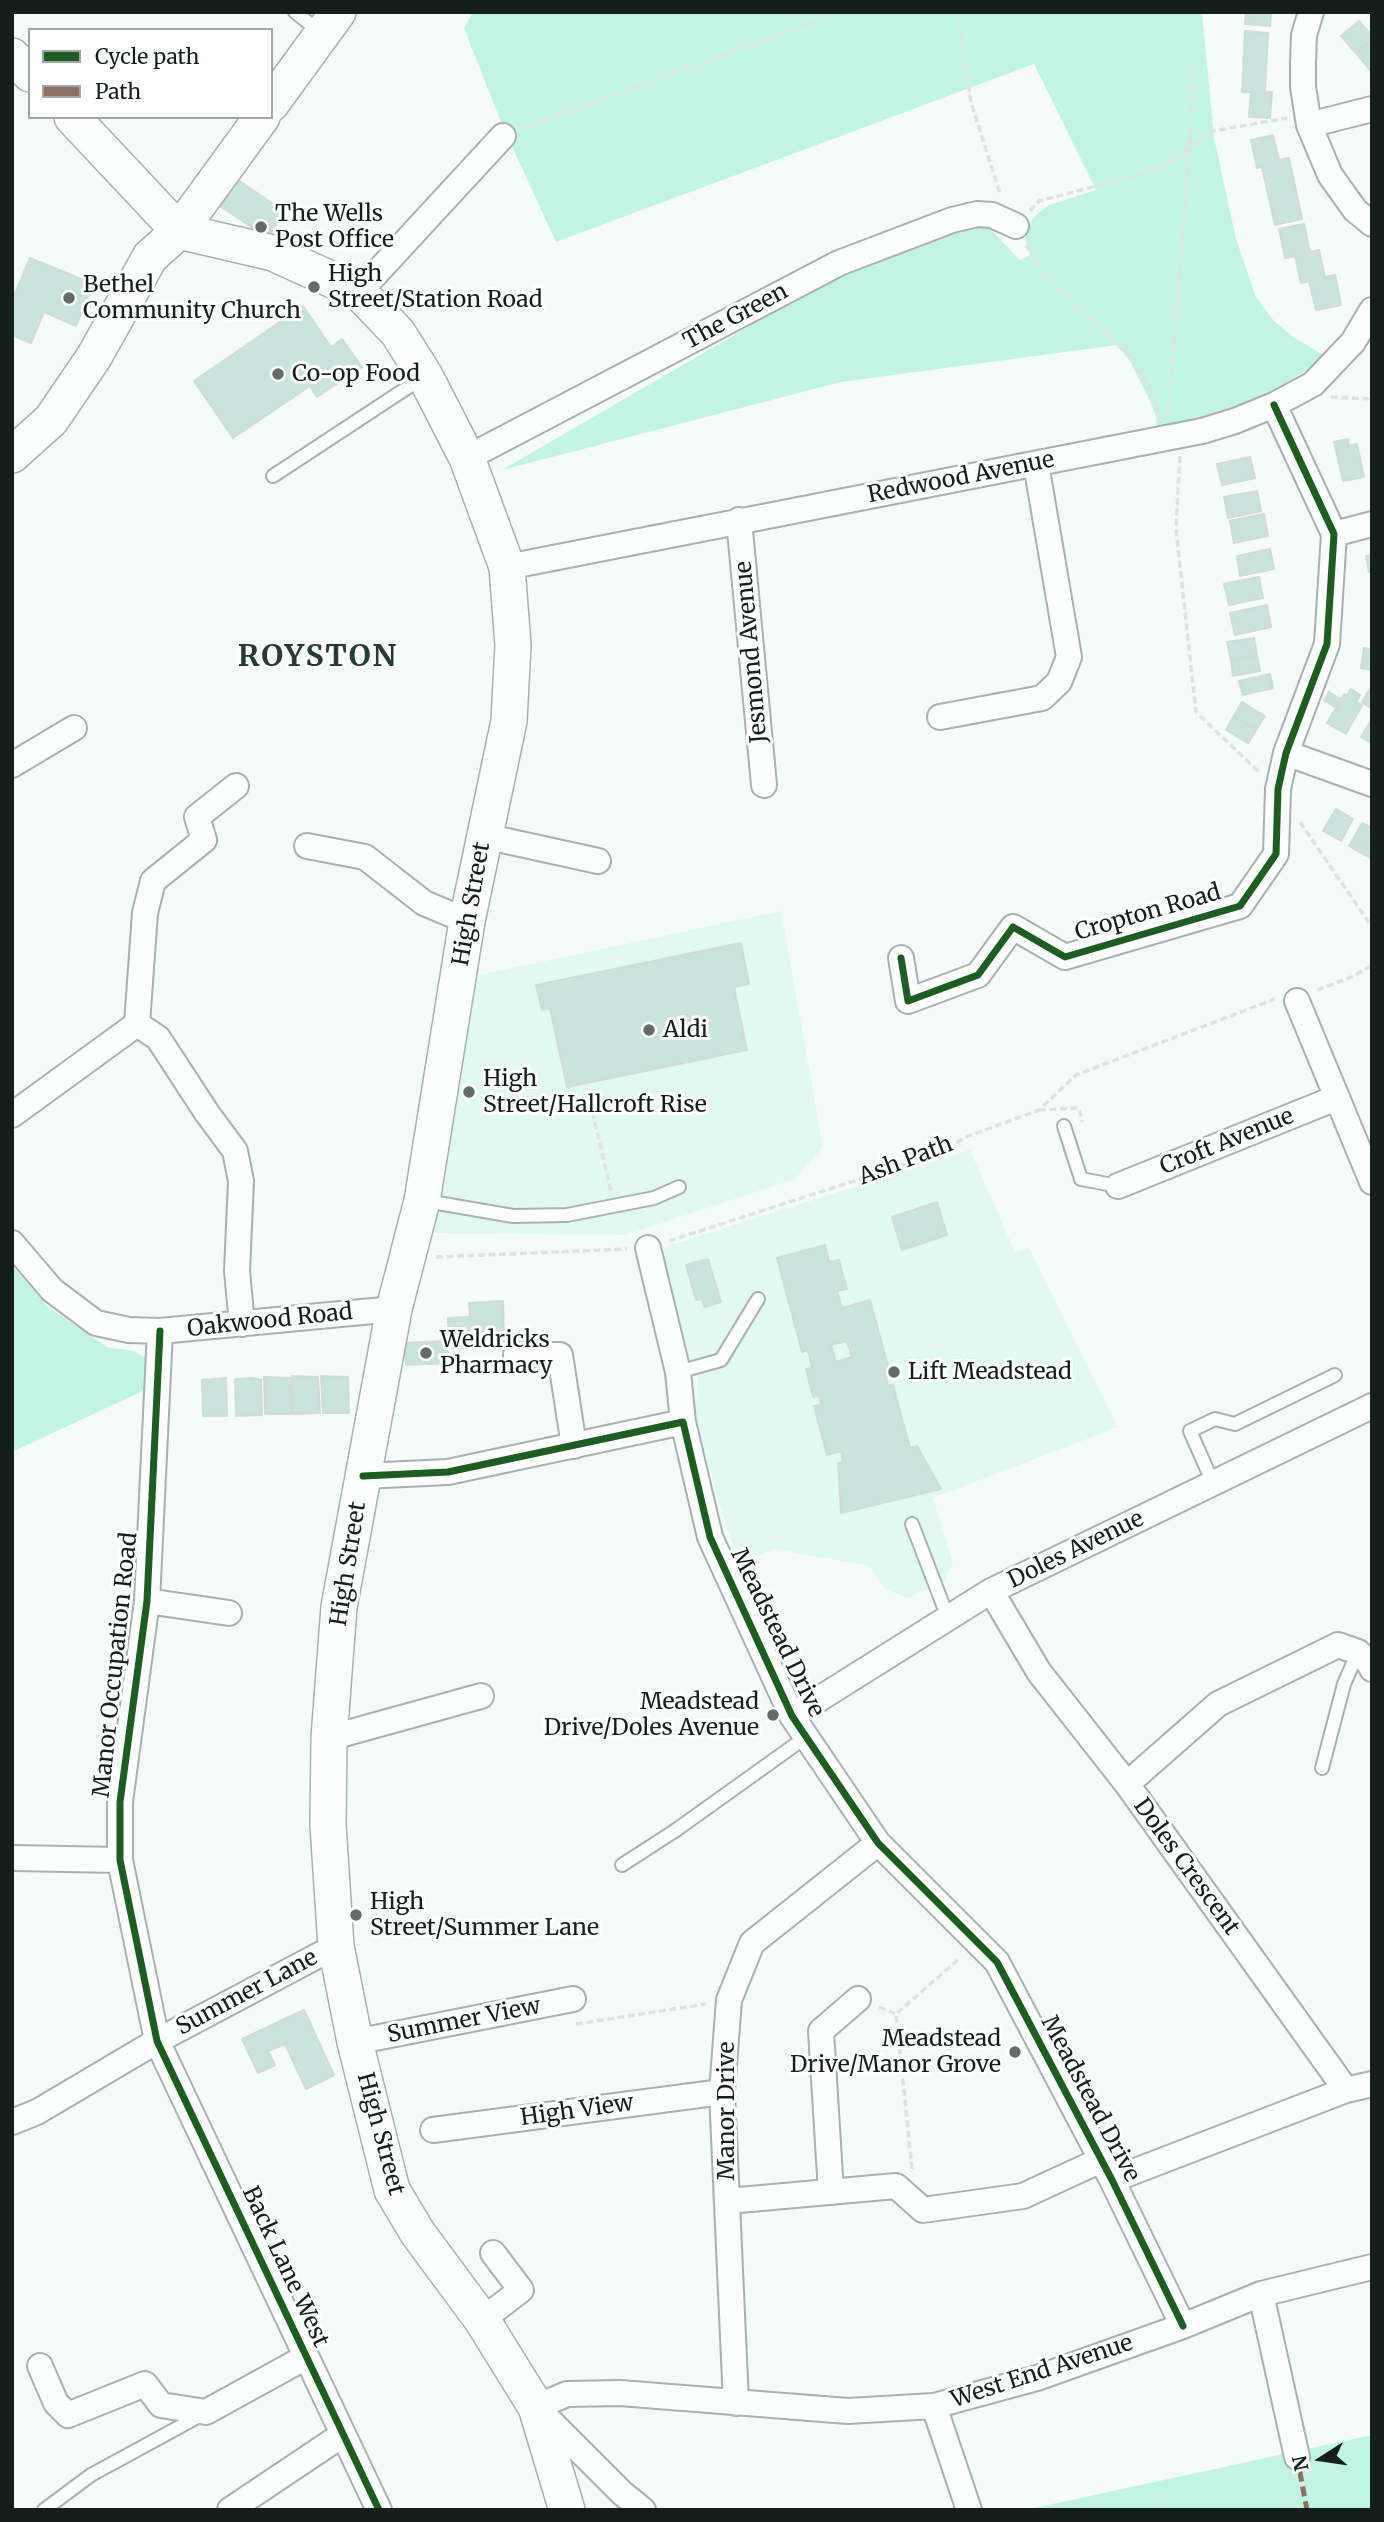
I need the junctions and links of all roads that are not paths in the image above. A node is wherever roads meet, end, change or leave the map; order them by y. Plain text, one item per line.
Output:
1 (295, 12) edge
2 (1311, 12) edge
3 (330, 23) edge
4 (12, 56) edge
5 (28, 72) edge
6 (273, 101) edge
7 (1372, 109) edge
8 (74, 119) edge
9 (261, 119) edge
10 (1308, 120) junction
11 (503, 136) road end
12 (1008, 223) road end
13 (1372, 224) edge
14 (179, 231) junction
15 (359, 292) junction
16 (1372, 310) edge
17 (425, 376) junction
18 (1274, 405) junction
19 (12, 455) edge
20 (467, 458) junction
21 (1036, 464) junction
22 (274, 476) dead end
23 (739, 520) junction
24 (1372, 524) edge
25 (1334, 534) junction
26 (507, 567) junction
27 (940, 717) dead end
28 (74, 728) dead end
29 (1286, 753) junction
30 (12, 765) edge
31 (1372, 784) edge
32 (764, 785) dead end
33 (236, 786) dead end
34 (484, 836) junction
35 (307, 846) dead end
36 (598, 861) dead end
37 (467, 921) junction
38 (901, 958) dead end
39 (1297, 1001) road end
40 (137, 1024) junction
41 (1336, 1098) junction
42 (12, 1115) edge
43 (1064, 1126) dead end
44 (1372, 1182) edge
45 (1118, 1186) joint
46 (679, 1187) dead end
47 (422, 1201) junction
48 (12, 1243) edge
49 (648, 1248) road end
50 (758, 1300) dead end
51 (394, 1309) junction
52 (242, 1324) junction
53 (160, 1331) junction
54 (516, 1355) dead end
55 (678, 1372) junction
56 (1335, 1374) dead end
57 (1372, 1406) edge
58 (683, 1422) junction
59 (574, 1446) junction
60 (363, 1476) junction
61 (1213, 1483) junction
62 (912, 1524) dead end
63 (991, 1591) junction
64 (147, 1601) junction
65 (229, 1613) dead end
66 (948, 1618) junction
67 (1365, 1661) edge
68 (481, 1696) dead end
69 (792, 1716) junction
70 (806, 1737) junction
71 (329, 1738) junction
72 (1322, 1768) dead end
73 (1127, 1784) junction
74 (878, 1843) junction
75 (12, 1858) edge
76 (120, 1860) junction
77 (622, 1865) dead end
78 (336, 1947) junction
79 (573, 1999) dead end
80 (858, 1999) dead end
81 (157, 2041) junction
82 (355, 2042) junction
83 (1372, 2084) edge
84 (1346, 2090) junction
85 (722, 2092) junction
86 (12, 2122) edge
87 (433, 2130) dead end
88 (1107, 2170) junction
89 (831, 2192) junction
90 (728, 2201) junction
91 (493, 2253) dead end
92 (1372, 2267) edge
93 (1261, 2294) junction
94 (482, 2320) junction
95 (1182, 2326) junction
96 (306, 2357) junction
97 (40, 2366) dead end
98 (736, 2403) junction
99 (934, 2406) junction
100 (536, 2407) junction
101 (206, 2412) junction
102 (342, 2434) junction
103 (1297, 2457) dead end
104 (44, 2510) edge
105 (230, 2510) edge
106 (379, 2510) edge
107 (567, 2510) edge
108 (643, 2510) edge
109 (969, 2510) edge

1 - 3 lane
2 - 10 street
3 - 6 main road
4 - 5 main road
7 - 10 street
8 - 14 main road
9 - 14 main road
10 - 13 street
11 - 15 street
12 - 20 street, The Green
14 - 15 main road, High Street
14 - 19 main road
15 - 17 main road, High Street
16 - 18 street, Redwood Avenue
17 - 20 main road, High Street
17 - 22 lane
18 - 21 street, Redwood Avenue
18 - 25 street, Cropton Road
20 - 26 main road, High Street
21 - 23 street, Redwood Avenue
21 - 27 street
23 - 26 street, Redwood Avenue
23 - 32 street, Jesmond Avenue
24 - 25 street
25 - 29 street, Cropton Road
26 - 34 main road, High Street
28 - 30 street
29 - 31 street
29 - 38 street, Cropton Road
33 - 40 street
34 - 36 street
34 - 37 main road, High Street
35 - 37 street
37 - 47 main road, High Street
39 - 41 street
40 - 42 street
40 - 52 street
41 - 44 street
41 - 45 street, Croft Avenue
43 - 45 lane
46 - 47 lane
47 - 51 main road, High Street
48 - 53 street, Oakwood Road
49 - 55 street, Meadstead Drive
50 - 55 lane
51 - 52 street, Oakwood Road
51 - 60 main road, High Street
52 - 53 street, Oakwood Road
53 - 64 street, Manor Occupation Road
54 - 59 street
55 - 58 street, Meadstead Drive
56 - 61 lane
57 - 61 street, Doles Avenue
58 - 59 street
58 - 69 street, Meadstead Drive
59 - 60 street
60 - 71 main road, High Street
61 - 63 street, Doles Avenue
62 - 66 lane
63 - 66 street, Doles Avenue
63 - 73 street
64 - 65 street
64 - 76 street, Manor Occupation Road
66 - 69 street, Doles Avenue
67 - 72 lane
67 - 73 street, Doles Crescent
68 - 71 street
69 - 70 street, Meadstead Drive
70 - 74 street, Meadstead Drive
70 - 77 lane
71 - 78 main road, High Street
73 - 84 street, Doles Crescent
74 - 85 street, Manor Drive
74 - 88 street, Meadstead Drive
75 - 76 street
76 - 81 street, Manor Occupation Road
78 - 81 street, Summer Lane
78 - 82 main road, High Street
79 - 82 street, Summer View
80 - 89 street
81 - 86 street, Summer Lane
81 - 96 street, Back Lane West
82 - 94 main road, High Street
83 - 84 street
84 - 88 street
85 - 87 street, High View
85 - 90 street, Manor Drive
88 - 89 street
88 - 95 street, Meadstead Drive
89 - 90 street
90 - 98 street, Manor Drive
91 - 94 street
92 - 93 street, West End Avenue
93 - 95 street, West End Avenue
93 - 103 street
94 - 100 main road, High Street
95 - 99 street, West End Avenue
96 - 101 street
96 - 102 street, Back Lane West
97 - 101 street
98 - 99 street, West End Avenue
98 - 100 street, West End Avenue
99 - 109 street
100 - 107 main road, High Street
100 - 108 street
101 - 104 lane
102 - 105 street
102 - 106 street, Back Lane West

